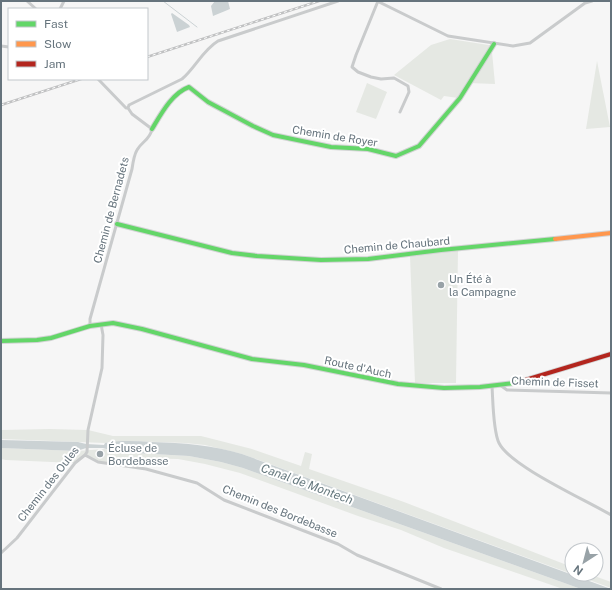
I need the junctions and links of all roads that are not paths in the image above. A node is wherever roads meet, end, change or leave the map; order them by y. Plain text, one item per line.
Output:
1 (27, 1) edge
2 (338, 1) edge
3 (378, 1) edge
4 (592, 1) edge
5 (35, 8) edge
6 (494, 44) junction
7 (99, 80) edge
8 (128, 108) junction
9 (400, 112) dead end
10 (152, 129) junction
11 (117, 224) junction
12 (611, 233) edge
13 (101, 324) junction
14 (90, 326) junction
15 (1, 341) edge
16 (611, 354) edge
17 (500, 385) junction
18 (492, 386) junction
19 (611, 393) edge
20 (85, 455) junction
21 (611, 515) edge
22 (1, 553) edge
23 (441, 589) edge

1 - 5 street
2 - 8 street
3 - 6 street
3 - 9 street
4 - 6 street
6 - 10 street, Chemin de Royer
7 - 8 street
8 - 10 street
10 - 11 street, Chemin de Bernadets
11 - 12 street, Chemin de Chaubard
11 - 14 street, Chemin de Bernadets
13 - 14 street, Route d'Auch
13 - 18 street, Route d'Auch
13 - 20 street, Chemin des Oules
14 - 15 street, Route d'Auch
16 - 17 street, Route d'Auch
17 - 18 street, Route d'Auch
17 - 19 street, Chemin de Fisset
18 - 21 street
20 - 22 street, Chemin des Oules
20 - 23 street, Chemin des Bordebasse

